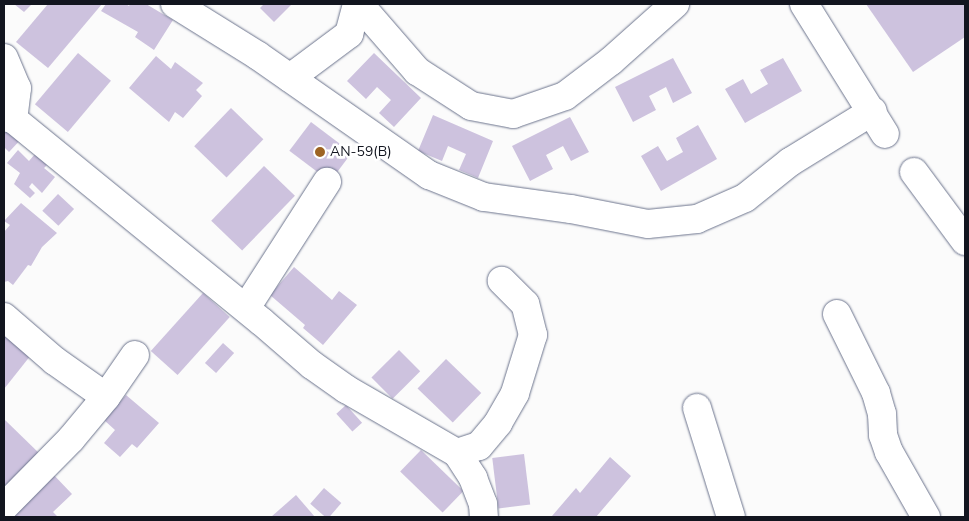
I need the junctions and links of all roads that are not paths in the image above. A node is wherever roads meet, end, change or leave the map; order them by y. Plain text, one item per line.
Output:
1 (175, 4) edge
2 (358, 4) edge
3 (675, 4) edge
4 (804, 4) edge
5 (4, 58) edge
6 (290, 78) junction
7 (8, 118) edge
8 (914, 172) dead end
9 (328, 182) dead end
10 (965, 241) edge
11 (502, 281) dead end
12 (246, 308) junction
13 (837, 314) dead end
14 (4, 317) edge
15 (135, 354) dead end
16 (106, 397) junction
17 (697, 408) dead end
18 (457, 453) junction
19 (4, 507) edge
20 (484, 517) edge
21 (731, 517) edge
22 (926, 517) edge

1 - 6 street
2 - 3 street
2 - 6 street
4 - 6 street
5 - 7 street
7 - 12 street
8 - 10 street
9 - 12 street
11 - 18 street
12 - 18 street
13 - 22 street
14 - 16 street
15 - 16 street
16 - 19 street
17 - 21 street
18 - 20 street

